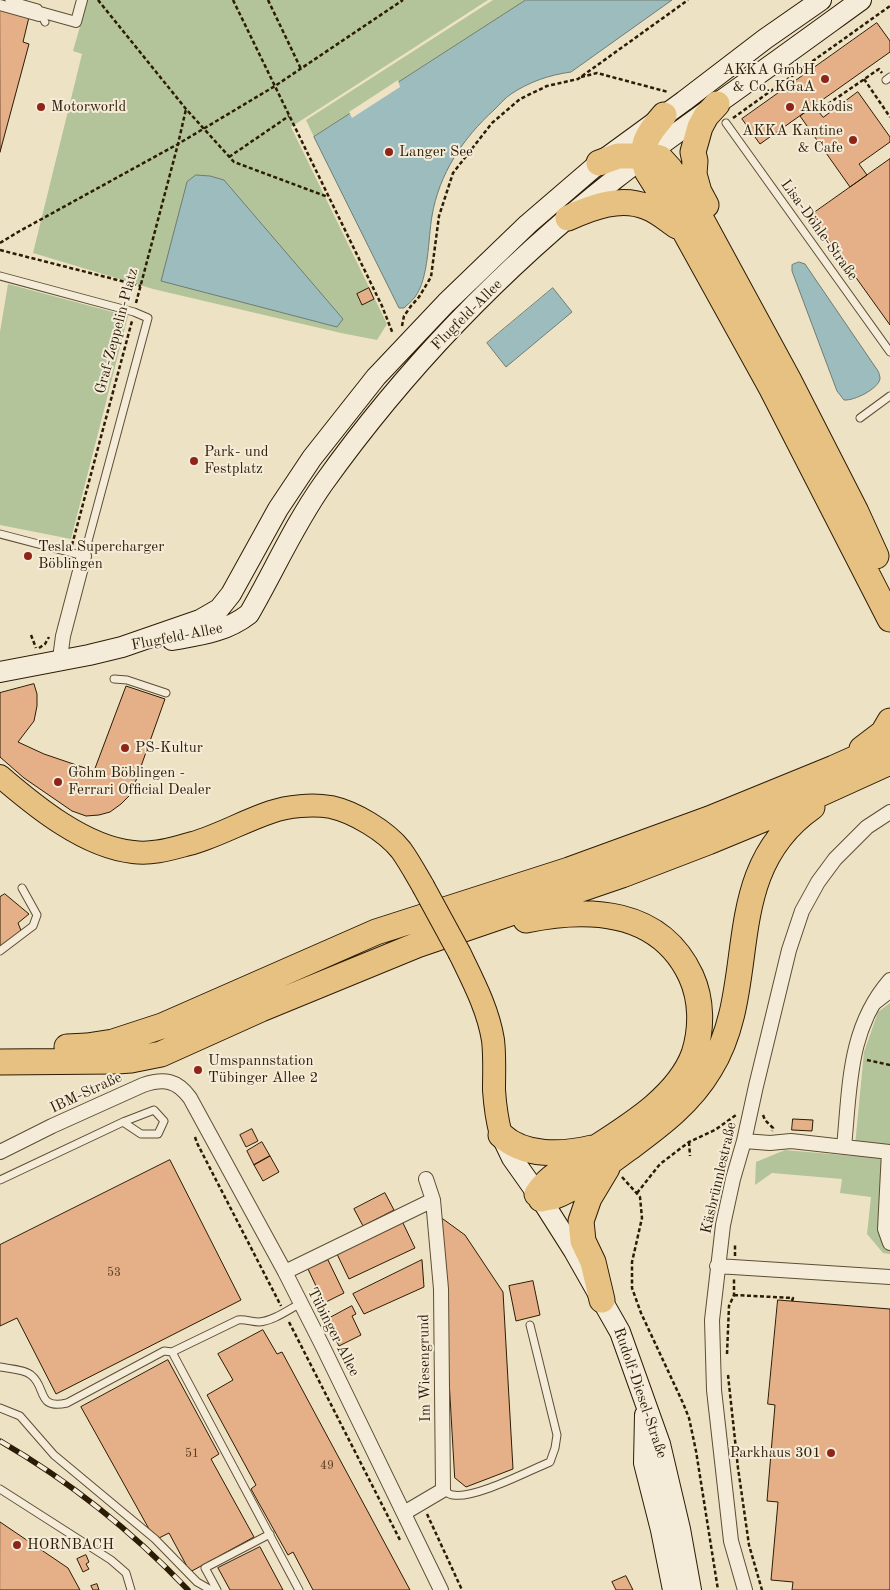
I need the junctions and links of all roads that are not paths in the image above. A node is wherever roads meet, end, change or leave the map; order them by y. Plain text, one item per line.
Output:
1 (9, 0) edge
2 (82, 0) edge
3 (821, 0) edge
4 (861, 0) edge
5 (0, 5) edge
6 (42, 17) junction
7 (722, 114) junction
8 (664, 115) junction
9 (644, 157) junction
10 (599, 163) junction
11 (568, 218) junction
12 (684, 230) junction
13 (0, 276) edge
14 (890, 352) edge
15 (788, 379) junction
16 (890, 396) edge
17 (860, 418) dead end
18 (0, 534) edge
19 (84, 556) junction
20 (890, 583) edge
21 (890, 619) edge
22 (122, 647) junction
23 (63, 660) junction
24 (1, 672) edge
25 (114, 679) dead end
26 (166, 693) dead end
27 (890, 721) edge
28 (890, 743) edge
29 (885, 764) edge
30 (834, 768) junction
31 (0, 776) edge
32 (890, 812) edge
33 (22, 888) dead end
34 (417, 945) junction
35 (0, 951) edge
36 (890, 980) edge
37 (890, 995) edge
38 (867, 1013) junction
39 (0, 1048) edge
40 (0, 1062) edge
41 (186, 1094) joint
42 (123, 1122) junction
43 (501, 1135) junction
44 (744, 1141) junction
45 (844, 1147) junction
46 (0, 1152) edge
47 (889, 1152) edge
48 (609, 1160) junction
49 (426, 1179) dead end
50 (0, 1180) edge
51 (539, 1196) junction
52 (433, 1200) junction
53 (890, 1242) edge
54 (717, 1266) junction
55 (285, 1272) junction
56 (890, 1277) edge
57 (602, 1300) junction
58 (301, 1303) junction
59 (530, 1325) dead end
60 (172, 1352) junction
61 (0, 1367) edge
62 (641, 1388) junction
63 (0, 1408) edge
64 (0, 1489) edge
65 (443, 1490) junction
66 (404, 1513) junction
67 (270, 1534) junction
68 (131, 1590) edge
69 (211, 1590) edge
70 (217, 1590) edge
71 (300, 1590) edge
72 (442, 1590) edge
73 (673, 1590) edge
74 (691, 1590) edge
75 (745, 1590) edge

1 - 6 lane
2 - 6 street
3 - 8 main road, Flugfeld-Allee
4 - 7 main road, Flugfeld-Allee
5 - 6 street
7 - 9 main road, Flugfeld-Allee
7 - 14 lane, Lisa-Döhle-Straße
7 - 15 highway
8 - 9 highway
8 - 10 main road, Flugfeld-Allee
9 - 10 highway
9 - 11 main road, Flugfeld-Allee
9 - 12 highway
9 - 15 highway
10 - 22 main road, Flugfeld-Allee
11 - 12 highway
11 - 22 main road, Flugfeld-Allee
12 - 21 highway
13 - 19 lane
15 - 20 highway
16 - 17 lane
18 - 19 lane
19 - 23 street
22 - 23 main road, Flugfeld-Allee
23 - 24 main road, Flugfeld-Allee
25 - 26 lane
27 - 30 highway
28 - 30 highway
29 - 34 highway
29 - 48 highway
30 - 39 highway
31 - 43 main road, bridge
32 - 44 street, Käsbrünnlestraße
33 - 35 lane
34 - 40 highway
34 - 48 highway
36 - 38 street
37 - 38 lane
38 - 45 street
41 - 46 street, IBM-Straße
41 - 55 street, Tübinger Allee
42 - 42 lane
42 - 50 lane
43 - 48 highway
43 - 51 main road, Rudolf-Diesel-Straße
44 - 45 street
44 - 54 street, Käsbrünnlestraße
45 - 47 street
47 - 53 street
48 - 51 highway
48 - 57 highway
49 - 52 street, Im Wiesengrund
51 - 57 main road, Rudolf-Diesel-Straße
52 - 55 street
52 - 65 street, Im Wiesengrund
54 - 56 street
54 - 75 street, Käsbrünnlestraße
55 - 58 street, Tübinger Allee
57 - 62 main road, Rudolf-Diesel-Straße
58 - 60 lane
58 - 66 street, Tübinger Allee
59 - 65 lane
60 - 61 lane
60 - 67 lane
62 - 73 main road, Rudolf-Diesel-Straße
62 - 74 main road, Rudolf-Diesel-Straße
63 - 69 lane
64 - 68 lane
65 - 66 street
66 - 72 street, Tübinger Allee
67 - 70 lane
67 - 71 lane

